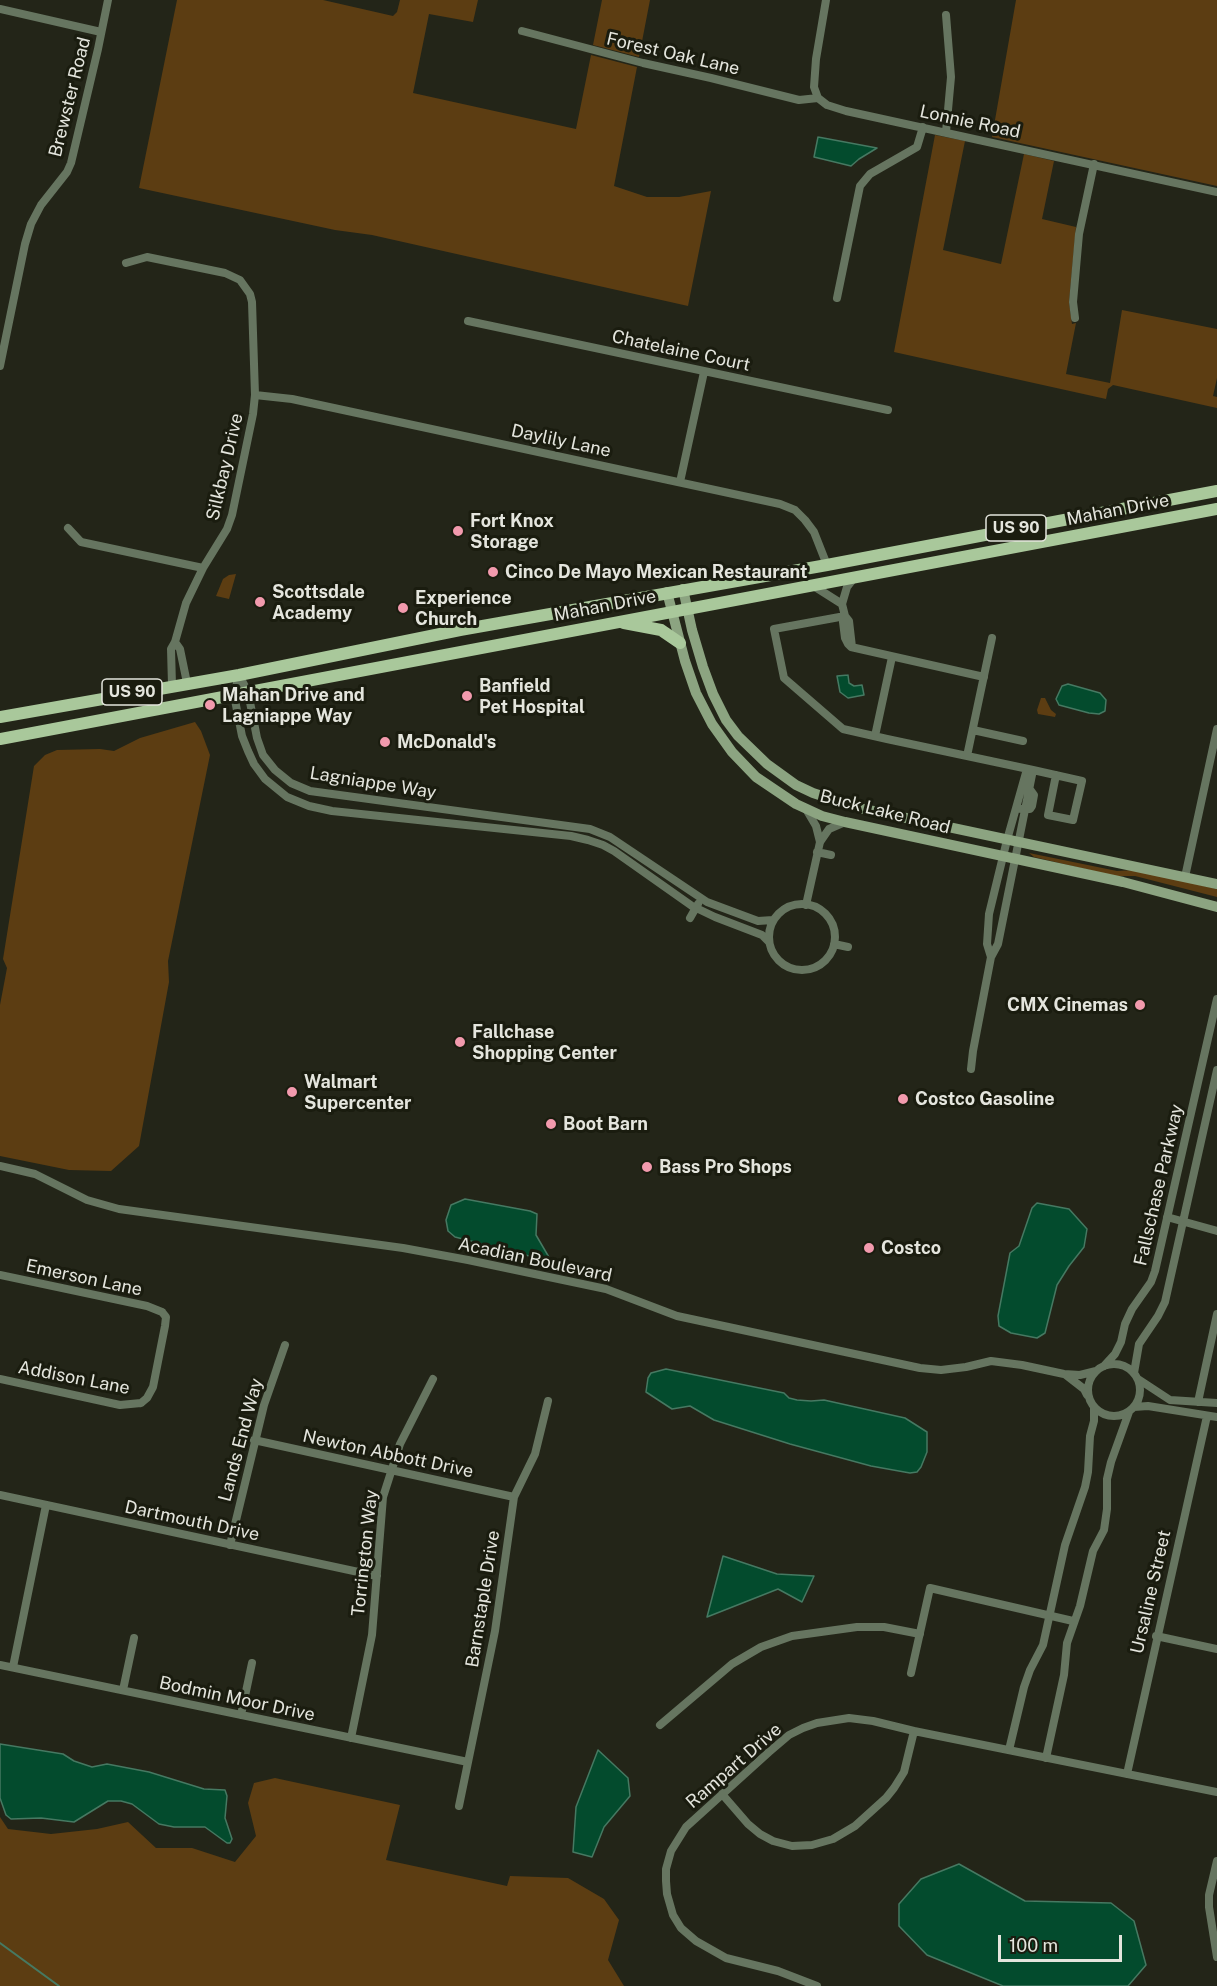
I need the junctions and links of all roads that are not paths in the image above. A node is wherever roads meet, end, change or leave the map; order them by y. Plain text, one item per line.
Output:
1 (108, 0) edge
2 (826, 0) edge
3 (0, 9) edge
4 (946, 15) dead end
5 (522, 31) dead end
6 (101, 32) junction
7 (818, 98) junction
8 (923, 127) junction
9 (946, 132) junction
10 (1094, 164) junction
11 (1217, 192) edge
12 (126, 263) dead end
13 (837, 298) dead end
14 (1075, 318) dead end
15 (468, 321) dead end
16 (0, 366) edge
17 (704, 372) junction
18 (255, 395) junction
19 (888, 411) dead end
20 (680, 482) junction
21 (1217, 491) edge
22 (1217, 509) edge
23 (68, 528) dead end
24 (952, 540) junction
25 (932, 563) junction
26 (827, 565) junction
27 (203, 568) junction
28 (854, 578) junction
29 (811, 585) junction
30 (683, 589) junction
31 (667, 592) junction
32 (842, 604) junction
33 (687, 608) junction
34 (671, 611) junction
35 (845, 616) junction
36 (617, 622) junction
37 (430, 636) junction
38 (992, 638) dead end
39 (175, 642) junction
40 (680, 643) junction
41 (892, 657) junction
42 (418, 659) junction
43 (239, 675) junction
44 (984, 677) junction
45 (187, 683) junction
46 (172, 685) junction
47 (248, 692) junction
48 (234, 695) junction
49 (0, 717) edge
50 (1217, 729) edge
51 (973, 730) junction
52 (875, 736) junction
53 (0, 739) edge
54 (1023, 741) dead end
55 (968, 756) junction
56 (1030, 770) junction
57 (1056, 775) junction
58 (417, 807) junction
59 (1021, 808) junction
60 (806, 809) junction
61 (508, 818) junction
62 (414, 820) junction
63 (845, 822) junction
64 (507, 830) junction
65 (600, 833) junction
66 (1007, 840) junction
67 (820, 842) junction
68 (597, 843) junction
69 (1020, 843) junction
70 (817, 852) junction
71 (831, 855) dead end
72 (1004, 857) junction
73 (1016, 860) junction
74 (1185, 877) junction
75 (1123, 882) junction
76 (1217, 884) edge
77 (1155, 891) junction
78 (701, 898) junction
79 (1217, 900) edge
80 (806, 904) junction
81 (1217, 907) edge
82 (696, 908) junction
83 (1217, 914) edge
84 (690, 918) dead end
85 (773, 920) junction
86 (769, 942) junction
87 (834, 944) junction
88 (848, 946) dead end
89 (991, 957) junction
90 (1217, 999) edge
91 (1213, 1028) edge
92 (971, 1069) dead end
93 (1217, 1070) edge
94 (0, 1166) edge
95 (1167, 1217) junction
96 (1183, 1221) junction
97 (1217, 1231) edge
98 (0, 1275) edge
99 (1217, 1314) edge
100 (285, 1345) dead end
101 (1104, 1366) junction
102 (1096, 1371) junction
103 (1064, 1374) junction
104 (1136, 1376) junction
105 (0, 1379) edge
106 (433, 1379) dead end
107 (1089, 1399) junction
108 (548, 1401) dead end
109 (1198, 1402) junction
110 (1217, 1403) edge
111 (144, 1407) joint
112 (1094, 1407) junction
113 (1132, 1409) junction
114 (1207, 1416) junction
115 (1217, 1417) edge
116 (255, 1440) junction
117 (391, 1470) junction
118 (0, 1496) edge
119 (514, 1497) junction
120 (46, 1505) junction
121 (230, 1545) junction
122 (377, 1576) junction
123 (1050, 1616) junction
124 (1073, 1621) junction
125 (920, 1634) junction
126 (1156, 1636) junction
127 (134, 1638) dead end
128 (1217, 1649) edge
129 (252, 1663) dead end
130 (0, 1665) edge
131 (13, 1667) junction
132 (911, 1673) dead end
133 (123, 1690) junction
134 (241, 1715) junction
135 (660, 1725) dead end
136 (914, 1731) junction
137 (351, 1738) junction
138 (1009, 1750) junction
139 (1046, 1758) junction
140 (468, 1762) junction
141 (1127, 1774) junction
142 (1217, 1792) edge
143 (722, 1794) junction
144 (459, 1806) dead end
145 (1217, 1861) edge
146 (1217, 1957) edge
147 (817, 1986) edge

1 - 6 street, Brewster Road
2 - 7 street
3 - 6 street
4 - 9 street
5 - 7 street, Forest Oak Lane
6 - 16 street, Brewster Road
7 - 8 street, Lonnie Road
8 - 9 street, Lonnie Road
8 - 13 street
9 - 10 street, Lonnie Road
10 - 11 street, Lonnie Road
10 - 14 street
12 - 18 street, Silkbay Drive
15 - 17 street, Chatelaine Court
17 - 19 street, Chatelaine Court
17 - 20 street
18 - 20 street, Daylily Lane
18 - 27 street, Silkbay Drive
20 - 26 street, Daylily Lane
21 - 24 main road, Mahan Drive / US 90
22 - 25 main road, Mahan Drive / US 90
23 - 27 street
24 - 25 main road
24 - 26 main road, Mahan Drive / US 90
25 - 28 main road, Mahan Drive / US 90
26 - 30 main road, Mahan Drive / US 90
27 - 39 street, Silkbay Drive
28 - 29 main road, Mahan Drive / US 90
28 - 32 street
29 - 32 street
29 - 33 main road, Mahan Drive / US 90
30 - 31 main road, Mahan Drive / US 90
30 - 33 main road, Buck Lake Road
31 - 34 main road, Buck Lake Road
31 - 37 main road, Mahan Drive / US 90
32 - 35 street
33 - 34 main road, Mahan Drive / US 90
33 - 66 main road, Buck Lake Road
34 - 36 main road, Mahan Drive / US 90
34 - 40 main road, Buck Lake Road
35 - 41 street
35 - 52 street
36 - 40 main road
36 - 42 main road, Mahan Drive / US 90
37 - 42 main road
37 - 43 main road, Mahan Drive / US 90
38 - 44 street
39 - 45 street
39 - 46 street, Silkbay Drive
40 - 60 main road, Buck Lake Road
41 - 44 street
41 - 52 street
42 - 47 main road, Mahan Drive / US 90
43 - 45 main road, Mahan Drive / US 90
43 - 47 street, Lagniappe Way
43 - 48 street, Lagniappe Way
44 - 51 street
45 - 46 main road, Mahan Drive / US 90
46 - 49 main road, Mahan Drive / US 90
47 - 48 main road, Mahan Drive / US 90
47 - 58 street, Lagniappe Way
48 - 53 main road, Mahan Drive / US 90
48 - 62 street, Lagniappe Way
50 - 74 street
51 - 54 street
51 - 55 street
52 - 55 street
55 - 56 street
56 - 57 street
56 - 59 street
56 - 59 street
57 - 57 street
58 - 61 street, Lagniappe Way
58 - 62 street
59 - 66 street
59 - 69 street
60 - 63 main road, Buck Lake Road
60 - 67 street
61 - 64 street
61 - 65 street, Lagniappe Way
62 - 64 street, Lagniappe Way
63 - 67 street
63 - 72 main road, Buck Lake Road
64 - 68 street, Lagniappe Way
65 - 68 street
65 - 78 street, Lagniappe Way
66 - 69 main road, Buck Lake Road
66 - 72 street
67 - 70 street
68 - 82 street, Lagniappe Way
69 - 73 street
69 - 74 main road, Buck Lake Road
70 - 71 street
70 - 80 street
72 - 73 main road, Buck Lake Road
72 - 89 street
73 - 75 main road, Buck Lake Road
73 - 89 street
74 - 76 main road, Buck Lake Road
75 - 77 main road, Buck Lake Road
75 - 79 main road
77 - 81 main road, Buck Lake Road
77 - 83 main road
78 - 82 street
78 - 85 street, Lagniappe Way
80 - 85 street
80 - 87 street
82 - 84 street
82 - 86 street, Lagniappe Way
85 - 86 street
86 - 87 street
87 - 88 street
89 - 92 street
90 - 91 street, Fallschase Parkway
91 - 95 street, Fallschase Parkway
93 - 96 street, Fallschase Parkway
94 - 103 street, Acadian Boulevard
95 - 96 street
95 - 101 street, Fallschase Parkway
96 - 97 street
96 - 104 street, Fallschase Parkway
98 - 111 street, Emerson Lane
99 - 109 street
100 - 116 street, Lands End Way
101 - 102 street
101 - 104 street
102 - 103 street, Acadian Boulevard
102 - 107 street
103 - 107 street, Acadian Boulevard
104 - 109 street
104 - 113 street
105 - 111 street, Addison Lane
106 - 117 street, Torrington Way
107 - 112 street
108 - 119 street, Barnstaple Drive
109 - 110 street
112 - 113 street
112 - 123 street
113 - 114 street
113 - 124 street
114 - 115 street
114 - 126 street, Ursaline Street
116 - 117 street, Newton Abbott Drive
116 - 121 street, Lands End Way
117 - 119 street, Newton Abbott Drive
117 - 122 street, Torrington Way
118 - 120 street, Dartmouth Drive
119 - 140 street, Barnstaple Drive
120 - 121 street, Dartmouth Drive
120 - 131 street
121 - 122 street, Dartmouth Drive
122 - 137 street, Torrington Way
123 - 124 street
123 - 125 street
123 - 138 street
124 - 139 street
125 - 132 street
125 - 135 street
126 - 128 street
126 - 141 street, Ursaline Street
127 - 133 street
129 - 134 street
130 - 131 street, Bodmin Moor Drive
131 - 133 street, Bodmin Moor Drive
133 - 134 street, Bodmin Moor Drive
134 - 137 street, Bodmin Moor Drive
136 - 138 street, Rampart Drive
136 - 143 street, Rampart Drive
136 - 143 street
137 - 140 street, Bodmin Moor Drive
138 - 139 street, Rampart Drive
139 - 141 street, Rampart Drive
140 - 144 street, Barnstaple Drive
141 - 142 street, Rampart Drive
143 - 147 street, Rampart Drive
145 - 146 street

